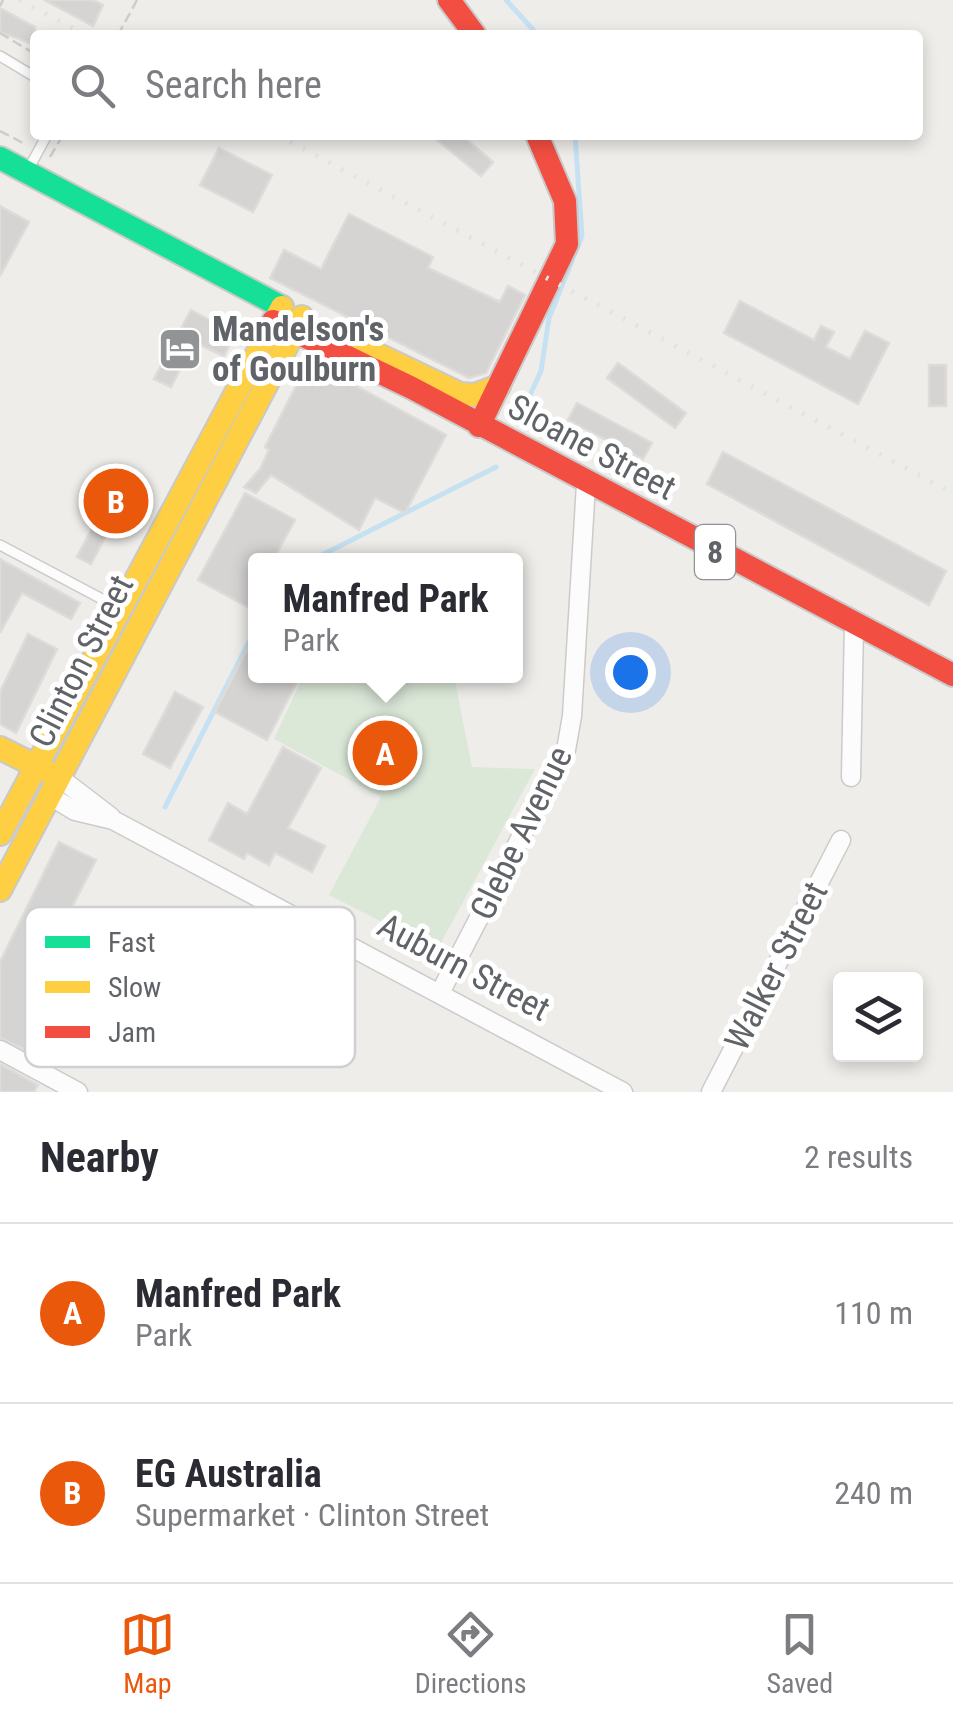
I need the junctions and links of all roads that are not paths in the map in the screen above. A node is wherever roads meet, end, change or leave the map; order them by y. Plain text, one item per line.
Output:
1 (450, 0) edge
2 (471, 30) edge
3 (0, 56) edge
4 (30, 74) edge
5 (42, 140) edge
6 (539, 140) edge
7 (18, 170) edge
8 (288, 320) junction
9 (345, 339) junction
10 (499, 386) junction
11 (412, 388) junction
12 (478, 426) junction
13 (586, 484) junction
14 (185, 511) junction
15 (0, 544) edge
16 (120, 608) junction
17 (854, 624) junction
18 (953, 675) edge
19 (0, 748) edge
20 (0, 768) edge
21 (32, 775) junction
22 (851, 777) dead end
23 (55, 787) junction
24 (0, 834) edge
25 (840, 840) dead end
26 (0, 890) edge
27 (277, 907) edge
28 (355, 948) edge
29 (440, 993) junction
30 (0, 1050) edge
31 (25, 1063) edge
32 (32, 1067) edge
33 (78, 1092) edge
34 (623, 1092) edge
35 (711, 1092) edge

1 - 2 main road
3 - 4 lane
5 - 7 lane
6 - 10 main road
7 - 8 main road, Sloane Street
7 - 8 main road, Sloane Street
8 - 9 main road, Sloane Street / 8
8 - 11 main road, Sloane Street / 8
8 - 14 main road, Clinton Street
9 - 10 main road
9 - 11 main road, Sloane Street / 8
10 - 12 main road
11 - 12 main road, Sloane Street / 8
12 - 13 main road, Sloane Street / 8
13 - 17 main road, Sloane Street / 8
13 - 29 street, Glebe Avenue
14 - 16 main road, Clinton Street
14 - 23 main road, Clinton Street
15 - 16 lane
16 - 21 main road, Clinton Street
17 - 18 main road, Sloane Street / 8
17 - 22 street
19 - 21 main road, Auburn Street
20 - 21 main road, Auburn Street
21 - 23 main road, Auburn Street
21 - 24 main road, Clinton Street
23 - 26 main road, Clinton Street
23 - 27 street, Auburn Street
25 - 35 street, Walker Street
28 - 29 street, Auburn Street
29 - 34 street, Auburn Street
30 - 31 street
32 - 33 street

